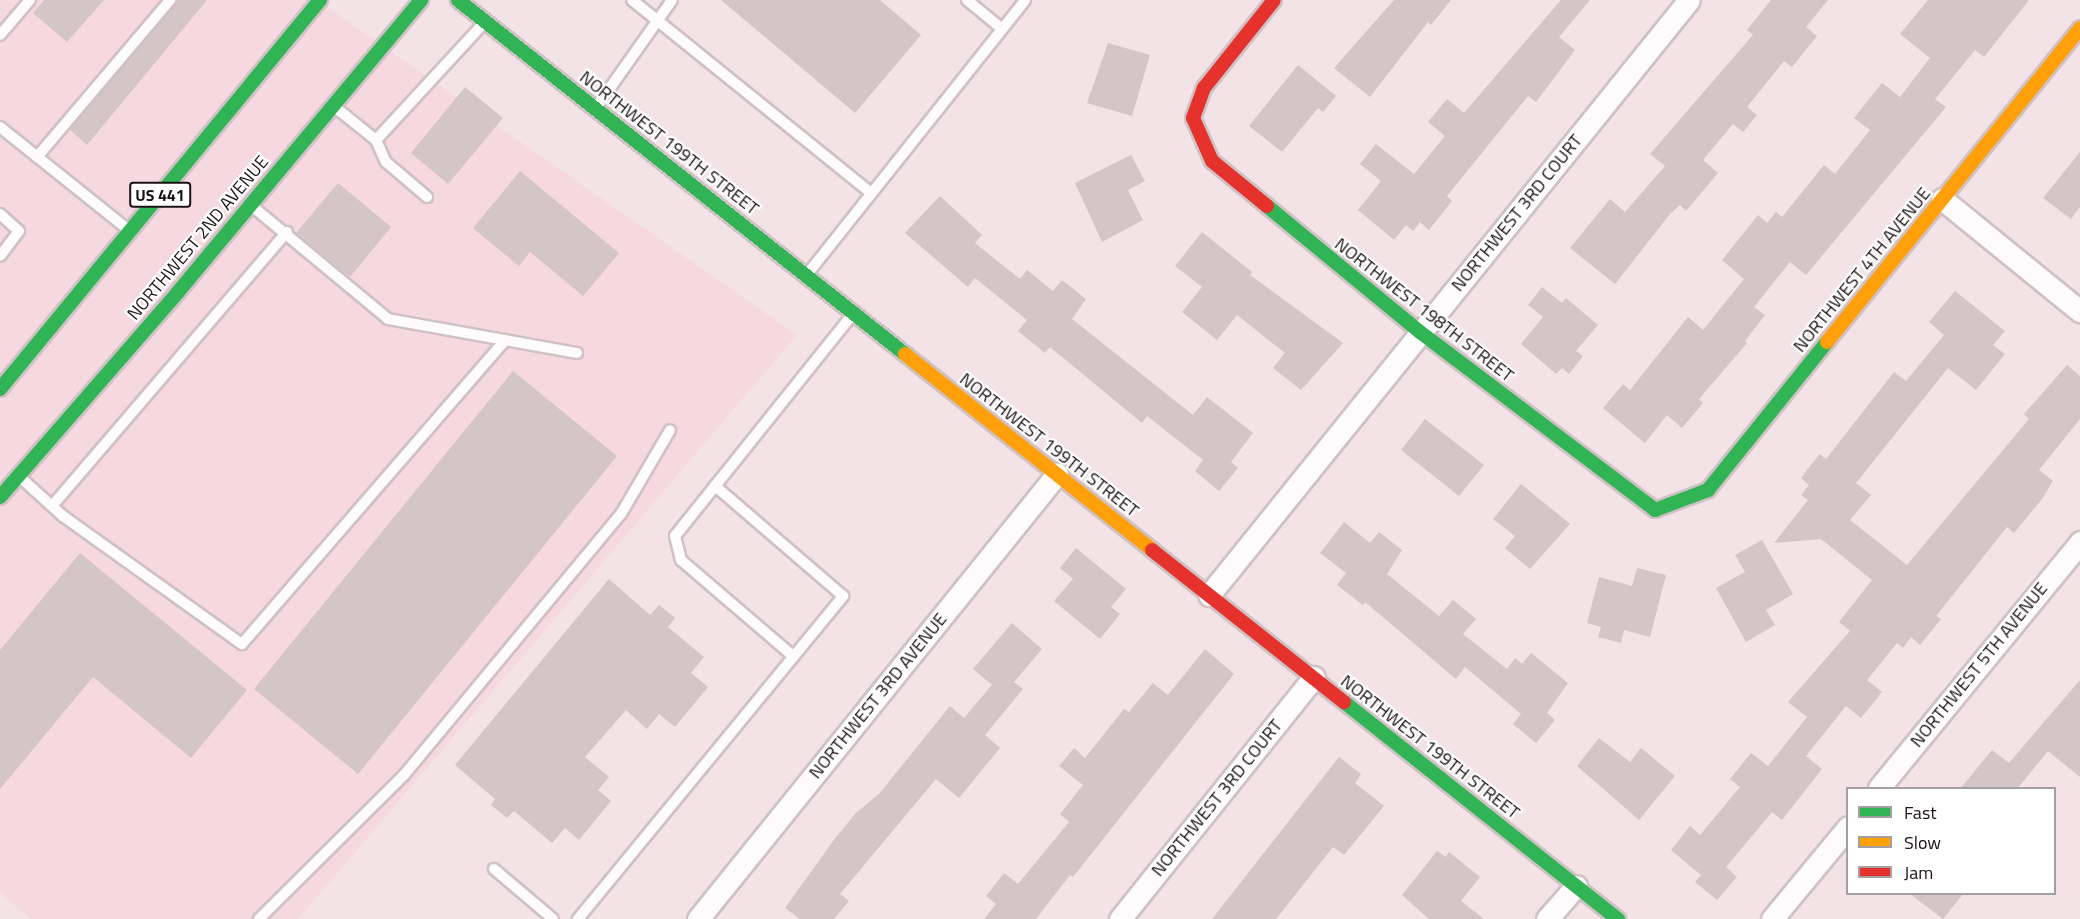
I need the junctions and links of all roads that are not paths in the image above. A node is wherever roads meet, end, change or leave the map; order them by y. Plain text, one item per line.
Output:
1 (30, 0) edge
2 (170, 0) edge
3 (320, 0) edge
4 (421, 0) edge
5 (458, 0) edge
6 (632, 0) edge
7 (672, 0) edge
8 (967, 0) edge
9 (1025, 0) edge
10 (1274, 0) edge
11 (1689, 0) edge
12 (656, 20) junction
13 (485, 21) junction
14 (2080, 28) edge
15 (1002, 29) junction
16 (0, 34) edge
17 (333, 106) junction
18 (595, 108) junction
19 (0, 127) edge
20 (376, 140) junction
21 (37, 157) junction
22 (871, 193) junction
23 (427, 197) dead end
24 (1942, 200) junction
25 (250, 204) junction
26 (0, 214) edge
27 (130, 231) junction
28 (287, 232) junction
29 (0, 256) edge
30 (806, 275) junction
31 (2080, 311) edge
32 (854, 312) junction
33 (1420, 332) junction
34 (505, 340) junction
35 (577, 353) dead end
36 (0, 389) edge
37 (670, 430) dead end
38 (1058, 474) junction
39 (18, 476) junction
40 (715, 486) junction
41 (0, 497) edge
42 (52, 506) junction
43 (1655, 510) joint
44 (2080, 542) edge
45 (1209, 595) junction
46 (793, 656) junction
47 (1314, 677) junction
48 (1881, 787) edge
49 (1846, 829) edge
50 (494, 868) dead end
51 (1576, 886) junction
52 (260, 919) edge
53 (553, 919) edge
54 (578, 919) edge
55 (698, 919) edge
56 (1120, 919) edge
57 (1547, 919) edge
58 (1618, 919) edge
59 (1772, 919) edge

1 - 16 lane
2 - 21 lane
3 - 27 main road, US 441
4 - 17 main road, NORTHWEST 2ND AVENUE
5 - 13 main road, NORTHWEST 199TH STREET
6 - 12 lane
7 - 12 lane
8 - 15 lane
9 - 15 lane
10 - 33 main road, NORTHWEST 198TH STREET
11 - 33 street, NORTHWEST 3RD COURT
12 - 18 lane
12 - 22 lane
13 - 18 main road, NORTHWEST 199TH STREET
13 - 20 lane
14 - 24 main road, NORTHWEST 4TH AVENUE
15 - 22 lane
17 - 20 lane
17 - 25 main road, NORTHWEST 2ND AVENUE
18 - 30 main road, NORTHWEST 199TH STREET
19 - 21 lane
20 - 23 lane
21 - 27 lane
22 - 30 lane
24 - 31 street
24 - 43 main road, NORTHWEST 4TH AVENUE
25 - 28 lane
25 - 39 main road, NORTHWEST 2ND AVENUE
26 - 29 lane
27 - 36 main road, US 441
28 - 34 lane
28 - 42 lane
30 - 32 main road, NORTHWEST 199TH STREET
32 - 38 main road, NORTHWEST 199TH STREET
32 - 40 lane
33 - 43 main road, NORTHWEST 198TH STREET
33 - 45 street, NORTHWEST 3RD COURT
34 - 35 lane
34 - 42 lane
37 - 52 lane
38 - 45 main road, NORTHWEST 199TH STREET
38 - 55 street, NORTHWEST 3RD AVENUE
39 - 41 main road, NORTHWEST 2ND AVENUE
39 - 42 lane
40 - 46 lane
40 - 46 lane
44 - 48 street, NORTHWEST 5TH AVENUE
45 - 47 main road, NORTHWEST 199TH STREET
46 - 54 lane
47 - 51 main road, NORTHWEST 199TH STREET
47 - 56 street, NORTHWEST 3RD COURT
49 - 59 street
50 - 53 lane
51 - 57 street
51 - 58 main road, NORTHWEST 199TH STREET

